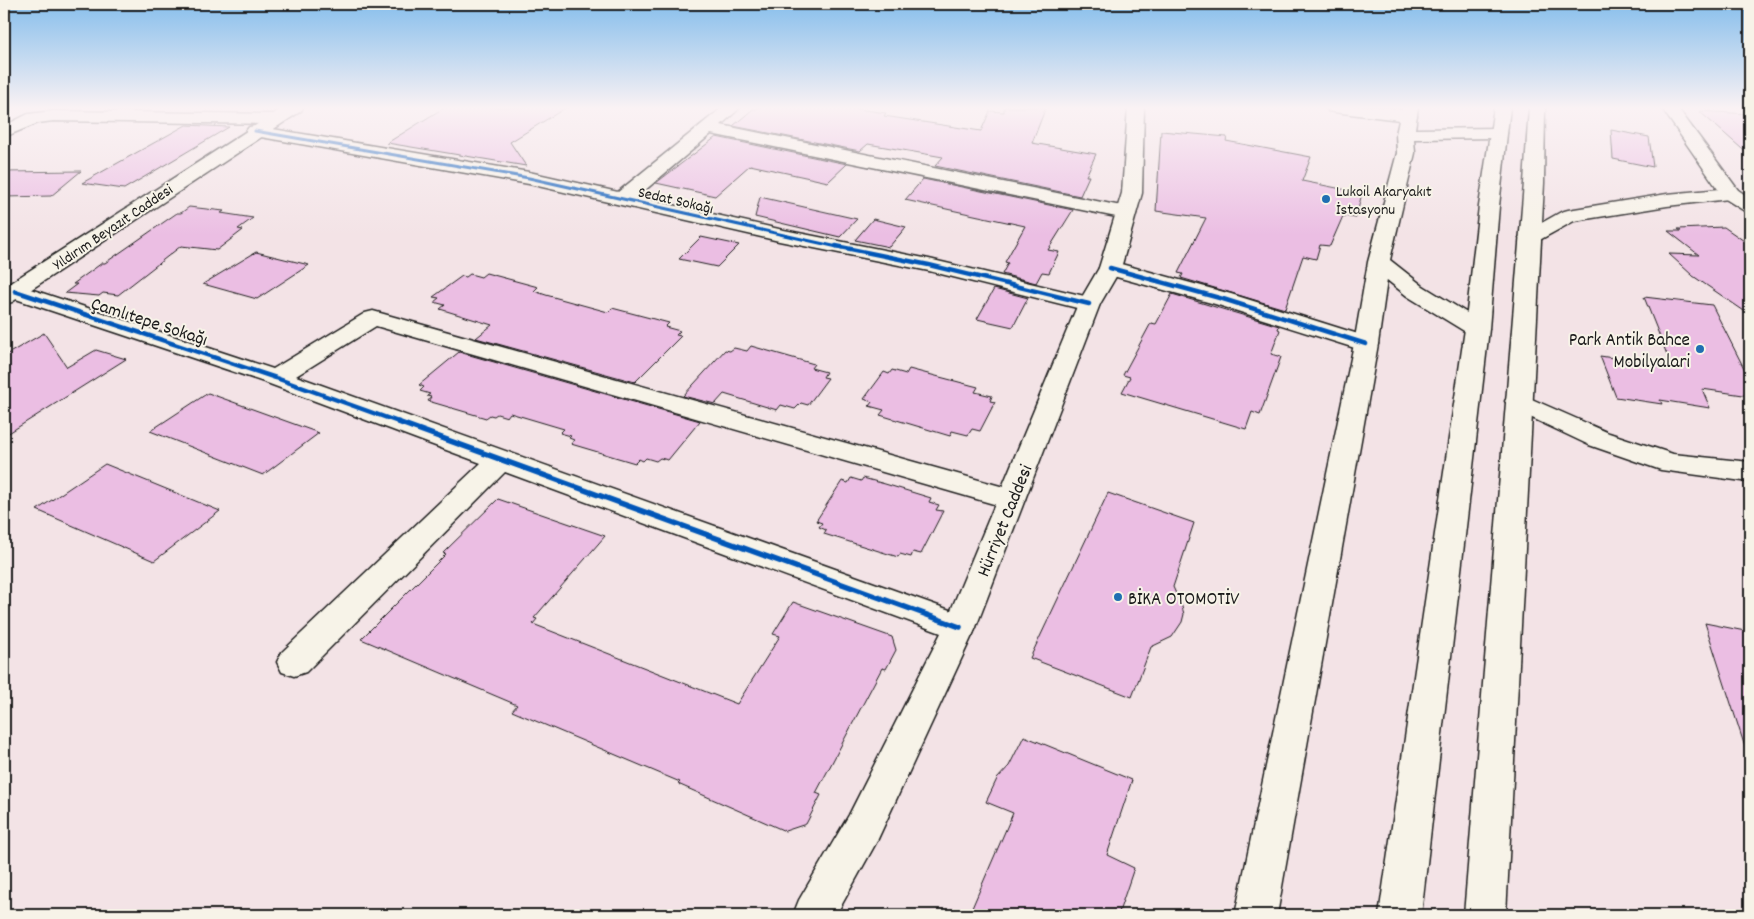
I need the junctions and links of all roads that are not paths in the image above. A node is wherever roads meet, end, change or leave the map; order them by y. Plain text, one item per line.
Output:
1 (226, 150) edge
2 (365, 150) edge
3 (681, 150) edge
4 (814, 150) edge
5 (1134, 150) edge
6 (1406, 150) edge
7 (1497, 150) edge
8 (1534, 150) edge
9 (1700, 150) edge
10 (1731, 194) junction
11 (622, 199) junction
12 (1750, 206) edge
13 (1126, 214) junction
14 (1529, 238) junction
15 (1380, 262) junction
16 (1110, 268) junction
17 (9, 294) edge
18 (1089, 304) junction
19 (1477, 329) junction
20 (1366, 344) junction
21 (276, 378) junction
22 (1518, 401) junction
23 (500, 460) junction
24 (1750, 472) edge
25 (1011, 499) junction
26 (960, 627) junction
27 (294, 662) dead end
28 (814, 915) edge
29 (1256, 915) edge
30 (1400, 915) edge
31 (1485, 915) edge

1 - 17 main road, Yıldırım Beyazıt Caddesi
2 - 11 main road, Sedat Sokağı
3 - 11 main road
4 - 13 main road
5 - 13 main road, Hürriyet Caddesi
6 - 15 main road
7 - 19 main road
8 - 14 main road
9 - 10 main road
10 - 12 main road
10 - 14 main road
11 - 18 main road, Sedat Sokağı
13 - 16 main road, Hürriyet Caddesi
14 - 22 main road
15 - 19 main road
15 - 20 main road
16 - 18 main road, Hürriyet Caddesi
16 - 20 main road
17 - 21 main road, Çamlıtepe Sokağı
18 - 25 main road, Hürriyet Caddesi
19 - 30 main road
20 - 29 main road
21 - 23 main road, Çamlıtepe Sokağı
21 - 25 main road
22 - 24 main road
22 - 31 main road
23 - 26 main road, Çamlıtepe Sokağı
23 - 27 main road
25 - 26 main road, Hürriyet Caddesi
26 - 28 main road, Hürriyet Caddesi

